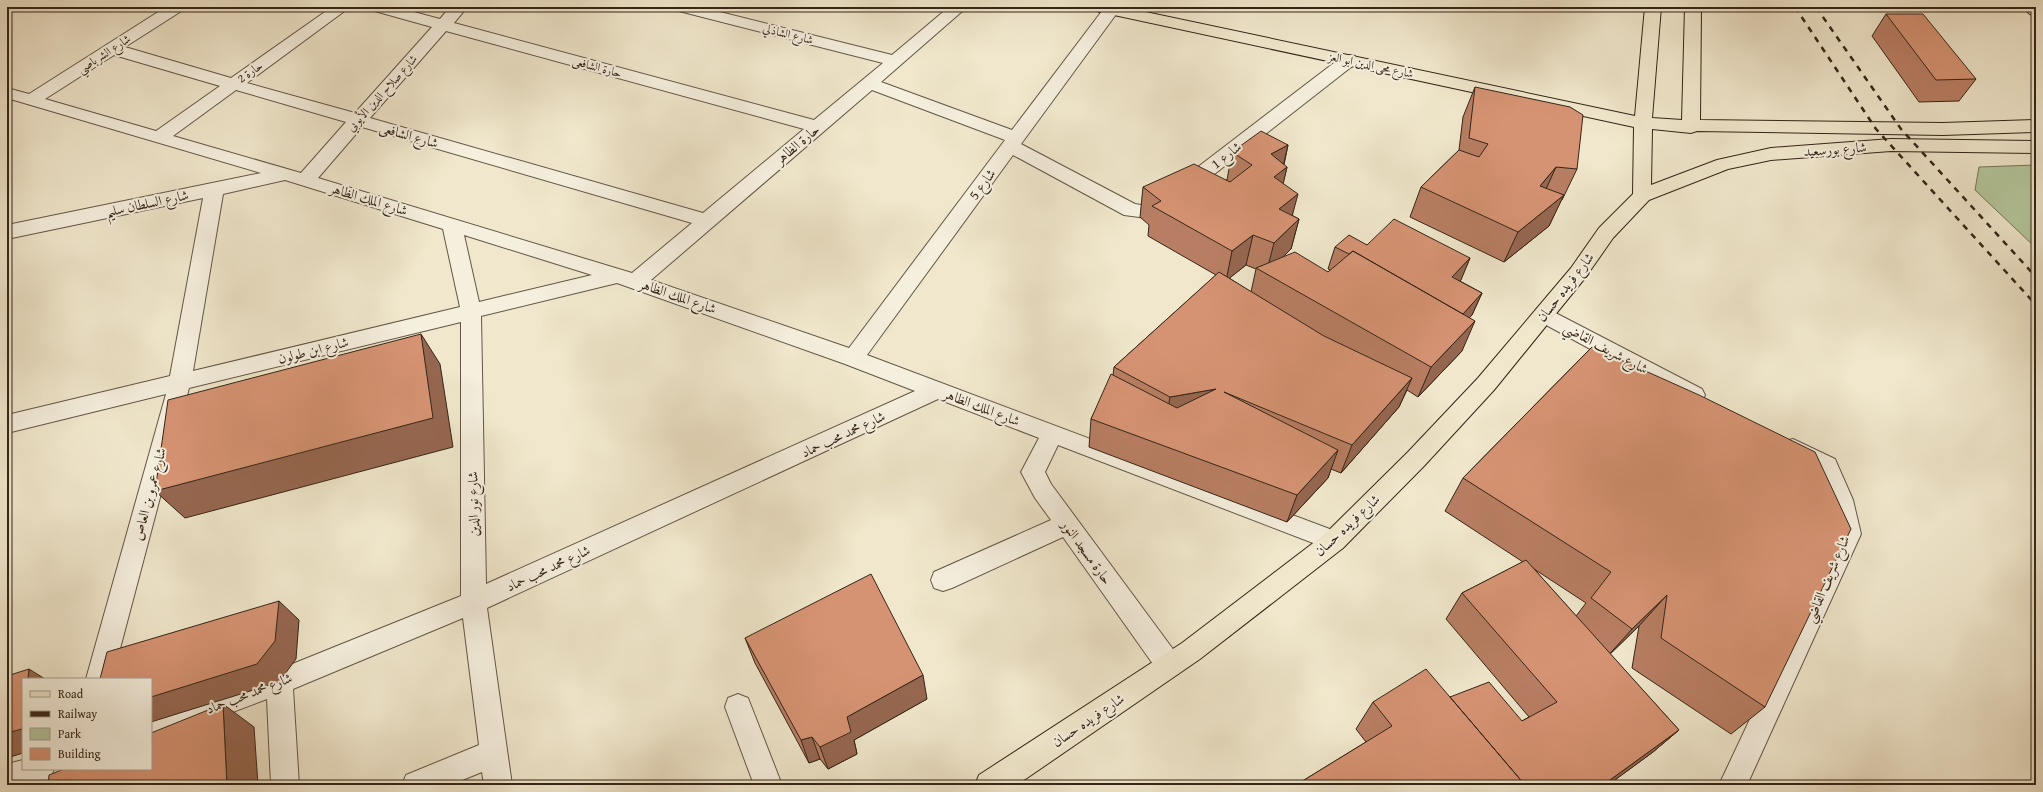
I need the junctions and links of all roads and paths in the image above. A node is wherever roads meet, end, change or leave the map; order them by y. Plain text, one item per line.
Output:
1 (177, 7) edge
2 (342, 7) edge
3 (377, 7) edge
4 (459, 7) edge
5 (680, 7) edge
6 (959, 7) edge
7 (1652, 7) edge
8 (1694, 7) edge
9 (2030, 7) edge
10 (1105, 8) edge
11 (2036, 11) edge
12 (442, 25) junction
13 (112, 49) junction
14 (1349, 60) junction
15 (895, 61) junction
16 (869, 83) junction
17 (233, 84) junction
18 (7, 93) edge
19 (31, 100) junction
20 (358, 120) junction
21 (1643, 123) junction
22 (2036, 126) edge
23 (818, 127) junction
24 (1691, 127) junction
25 (159, 137) junction
26 (1013, 142) junction
27 (2036, 146) edge
28 (296, 177) junction
29 (214, 189) junction
30 (1642, 196) junction
31 (707, 221) junction
32 (452, 224) junction
33 (7, 232) edge
34 (627, 279) junction
35 (471, 312) junction
36 (1544, 315) junction
37 (853, 358) junction
38 (180, 382) junction
39 (938, 390) junction
40 (1716, 407) edge
41 (7, 424) edge
42 (1052, 434) junction
43 (1772, 436) edge
44 (1067, 524) junction
45 (1334, 540) junction
46 (943, 580) dead end
47 (474, 602) junction
48 (1169, 665) junction
49 (99, 678) edge
50 (278, 682) junction
51 (738, 707) dead end
52 (152, 730) edge
53 (494, 753) junction
54 (36, 770) edge
55 (7, 778) edge
56 (285, 785) edge
57 (416, 785) edge
58 (498, 785) edge
59 (768, 785) edge
60 (989, 785) edge
61 (1733, 785) edge

1 - 13 street, شارع الشرباصي
2 - 17 street, حارة 2
3 - 12 street, حارة الشافعى
4 - 12 street, شارع صلاح الدين الأيوبي
5 - 15 street, شارع الشاذلي
6 - 15 street, حارة الظاهر
7 - 21 main road
8 - 24 main road
9 - 11 main road
10 - 14 main road, شارع محى الدين ابو العز
10 - 26 street, شارع 5
12 - 20 street, شارع صلاح الدين الأيوبي
12 - 23 street, حارة الشافعى
13 - 17 street, شارع الشافعى
13 - 19 street, شارع الشرباصي
14 - 21 main road, شارع محى الدين ابو العز
14 - 26 street, شارع 1
15 - 16 street, حارة الظاهر
16 - 23 street, حارة الظاهر
16 - 26 street, شارع 1
17 - 20 street, شارع الشافعى
17 - 25 street, حارة 2
18 - 19 street, شارع الملك الظاهر
19 - 25 street, شارع الملك الظاهر
20 - 28 street, شارع صلاح الدين الأيوبي
20 - 31 street, شارع الشافعى
21 - 24 main road, شارع بورسعيد
21 - 30 main road
22 - 24 main road, شارع بورسعيد
23 - 31 street, حارة الظاهر
25 - 28 street, شارع الملك الظاهر
26 - 37 street, شارع 5
27 - 30 main road, شارع بورسعيد
28 - 29 street, شارع السلطان سليم
28 - 32 street, شارع الملك الظاهر
29 - 33 street, شارع السلطان سليم
29 - 38 street, شارع عمرو بن العاص
30 - 36 main road, شارع فريده حسان
31 - 34 street, حارة الظاهر
32 - 34 street, شارع الملك الظاهر
32 - 35 street, شارع نور الدين
34 - 35 street, شارع ابن طولون
34 - 37 street, شارع الملك الظاهر
35 - 38 street, شارع ابن طولون
35 - 47 street, شارع نور الدين
36 - 40 street, شارع شريف القاضي
36 - 45 main road, شارع فريده حسان
37 - 39 street, شارع الملك الظاهر
38 - 41 street, شارع ابن طولون
38 - 49 street, شارع عمرو بن العاص
39 - 42 street, شارع الملك الظاهر
39 - 47 street, شارع محمد محب حماد
42 - 44 street, حارة مسجد النور
42 - 45 street, شارع الملك الظاهر
43 - 61 street, شارع شريف القاضي
44 - 46 street
44 - 48 street, حارة مسجد النور
45 - 48 main road, شارع فريده حسان
47 - 50 street, شارع محمد محب حماد
47 - 53 street, شارع نور الدين
48 - 60 main road, شارع فريده حسان
50 - 52 street, شارع محمد محب حماد
50 - 56 street
51 - 59 street
53 - 57 street
53 - 58 street, شارع نور الدين
54 - 55 street

